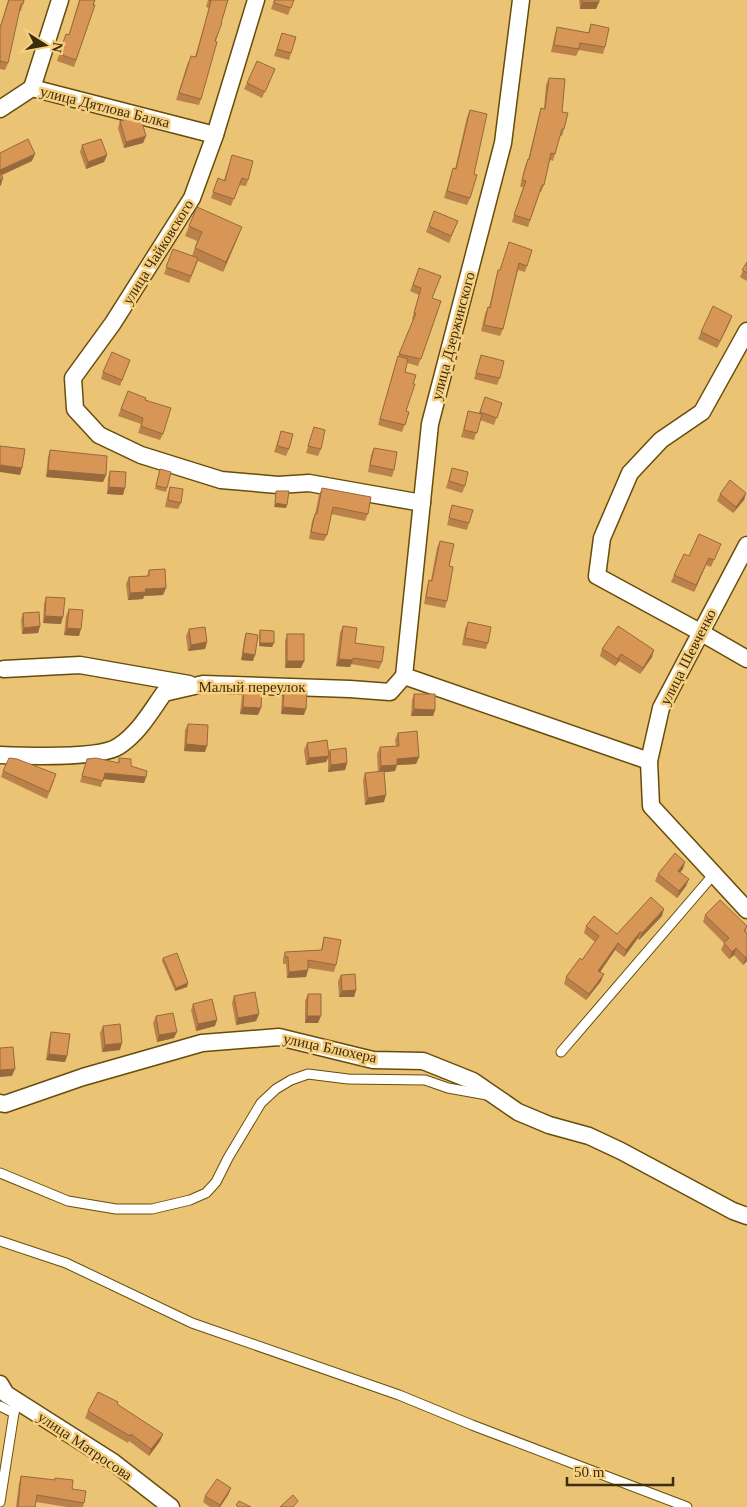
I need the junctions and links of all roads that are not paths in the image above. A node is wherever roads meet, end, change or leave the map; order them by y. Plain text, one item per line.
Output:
1 (60, 0) edge
2 (256, 0) edge
3 (521, 0) edge
4 (32, 88) junction
5 (0, 109) edge
6 (215, 135) junction
7 (747, 331) edge
8 (422, 503) junction
9 (747, 545) edge
10 (700, 632) junction
11 (747, 659) edge
12 (4, 669) dead end
13 (404, 676) junction
14 (199, 685) junction
15 (0, 755) edge
16 (649, 761) junction
17 (714, 874) junction
18 (747, 910) edge
19 (561, 1052) dead end
20 (494, 1096) junction
21 (2, 1107) edge
22 (0, 1173) edge
23 (747, 1216) edge
24 (0, 1241) edge
25 (0, 1384) edge
26 (10, 1406) edge
27 (0, 1502) edge
28 (172, 1507) edge
29 (687, 1507) edge

1 - 4 street
2 - 6 street, улица Чайковского
3 - 8 street, улица Дзержинского
4 - 5 street, улица Дятлова Балка
4 - 6 street, улица Дятлова Балка
6 - 8 street, улица Чайковского
7 - 10 street
8 - 13 street, улица Дзержинского
9 - 10 street, улица Шевченко
10 - 11 street
10 - 16 street, улица Шевченко
12 - 14 street
13 - 14 street, Малый переулок
13 - 16 street
14 - 15 street, Малый переулок
16 - 17 street, улица Шевченко
17 - 18 street
17 - 19 lane
20 - 21 street, улица Блюхера
20 - 22 lane
20 - 23 street, улица Блюхера
24 - 29 lane
25 - 26 street, улица Матросова
26 - 27 lane
26 - 28 street, улица Матросова

